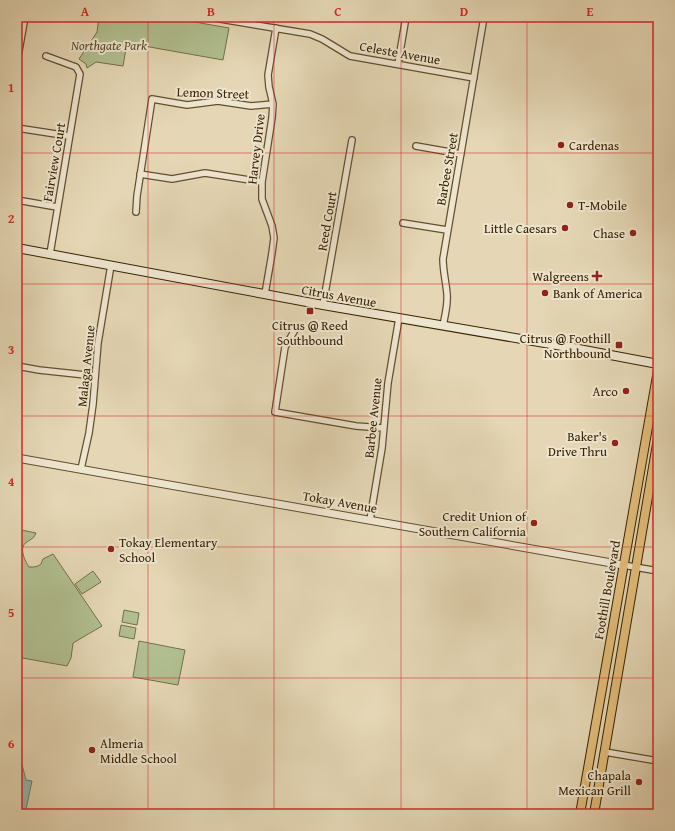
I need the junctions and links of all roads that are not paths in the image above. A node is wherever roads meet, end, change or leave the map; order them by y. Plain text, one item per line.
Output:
1 (25, 17) edge
2 (208, 17) edge
3 (406, 17) edge
4 (484, 17) edge
5 (217, 18) edge
6 (276, 28) junction
7 (20, 32) edge
8 (46, 56) dead end
9 (17, 62) edge
10 (398, 64) junction
11 (474, 78) junction
12 (273, 104) junction
13 (17, 128) edge
14 (69, 136) junction
15 (352, 140) dead end
16 (416, 146) dead end
17 (461, 154) junction
18 (140, 174) junction
19 (262, 182) junction
20 (17, 200) edge
21 (57, 207) junction
22 (136, 212) dead end
23 (403, 223) dead end
24 (447, 230) junction
25 (17, 248) edge
26 (50, 254) junction
27 (111, 265) junction
28 (265, 294) junction
29 (323, 305) junction
30 (399, 318) junction
31 (443, 326) junction
32 (296, 328) dead end
33 (658, 364) edge
34 (17, 366) edge
35 (658, 370) edge
36 (95, 376) junction
37 (383, 428) junction
38 (658, 438) edge
39 (17, 458) edge
40 (81, 469) junction
41 (370, 520) junction
42 (623, 565) junction
43 (636, 567) junction
44 (658, 571) edge
45 (605, 752) junction
46 (658, 761) edge
47 (580, 814) edge
48 (594, 814) edge

1 - 7 street
2 - 5 street, Celeste Avenue
3 - 10 street
4 - 11 street, Barbee Street
5 - 6 street, Celeste Avenue
6 - 10 street, Celeste Avenue
6 - 12 street, Harvey Drive
7 - 9 street
8 - 14 street, Fairview Court
10 - 11 street, Celeste Avenue
11 - 17 street, Barbee Street
12 - 18 street, Lemon Street
12 - 19 street, Harvey Drive
13 - 14 street
14 - 21 street, Fairview Court
15 - 29 street, Reed Court
16 - 17 street
17 - 24 street, Barbee Street
18 - 19 street
18 - 22 street
19 - 28 street, Harvey Drive
20 - 21 street
21 - 26 street, Fairview Court
23 - 24 street
24 - 31 street, Barbee Street
25 - 26 main road, Citrus Avenue
26 - 27 main road, Citrus Avenue
27 - 28 main road, Citrus Avenue
27 - 36 street, Malaga Avenue
28 - 29 main road, Citrus Avenue
29 - 30 main road, Citrus Avenue
30 - 31 main road, Citrus Avenue
30 - 37 street, Barbee Avenue
31 - 33 main road, Citrus Avenue
32 - 37 street
34 - 36 street
35 - 42 main road, Foothill Boulevard
36 - 40 street, Malaga Avenue
37 - 41 street, Barbee Avenue
38 - 43 main road, Foothill Boulevard
39 - 40 street, Tokay Avenue
40 - 41 street, Tokay Avenue
41 - 42 street, Tokay Avenue
42 - 43 street, Tokay Avenue
42 - 47 main road, Foothill Boulevard
43 - 44 street, Tokay Avenue
43 - 45 main road, Foothill Boulevard
45 - 46 street
45 - 48 main road, Foothill Boulevard

